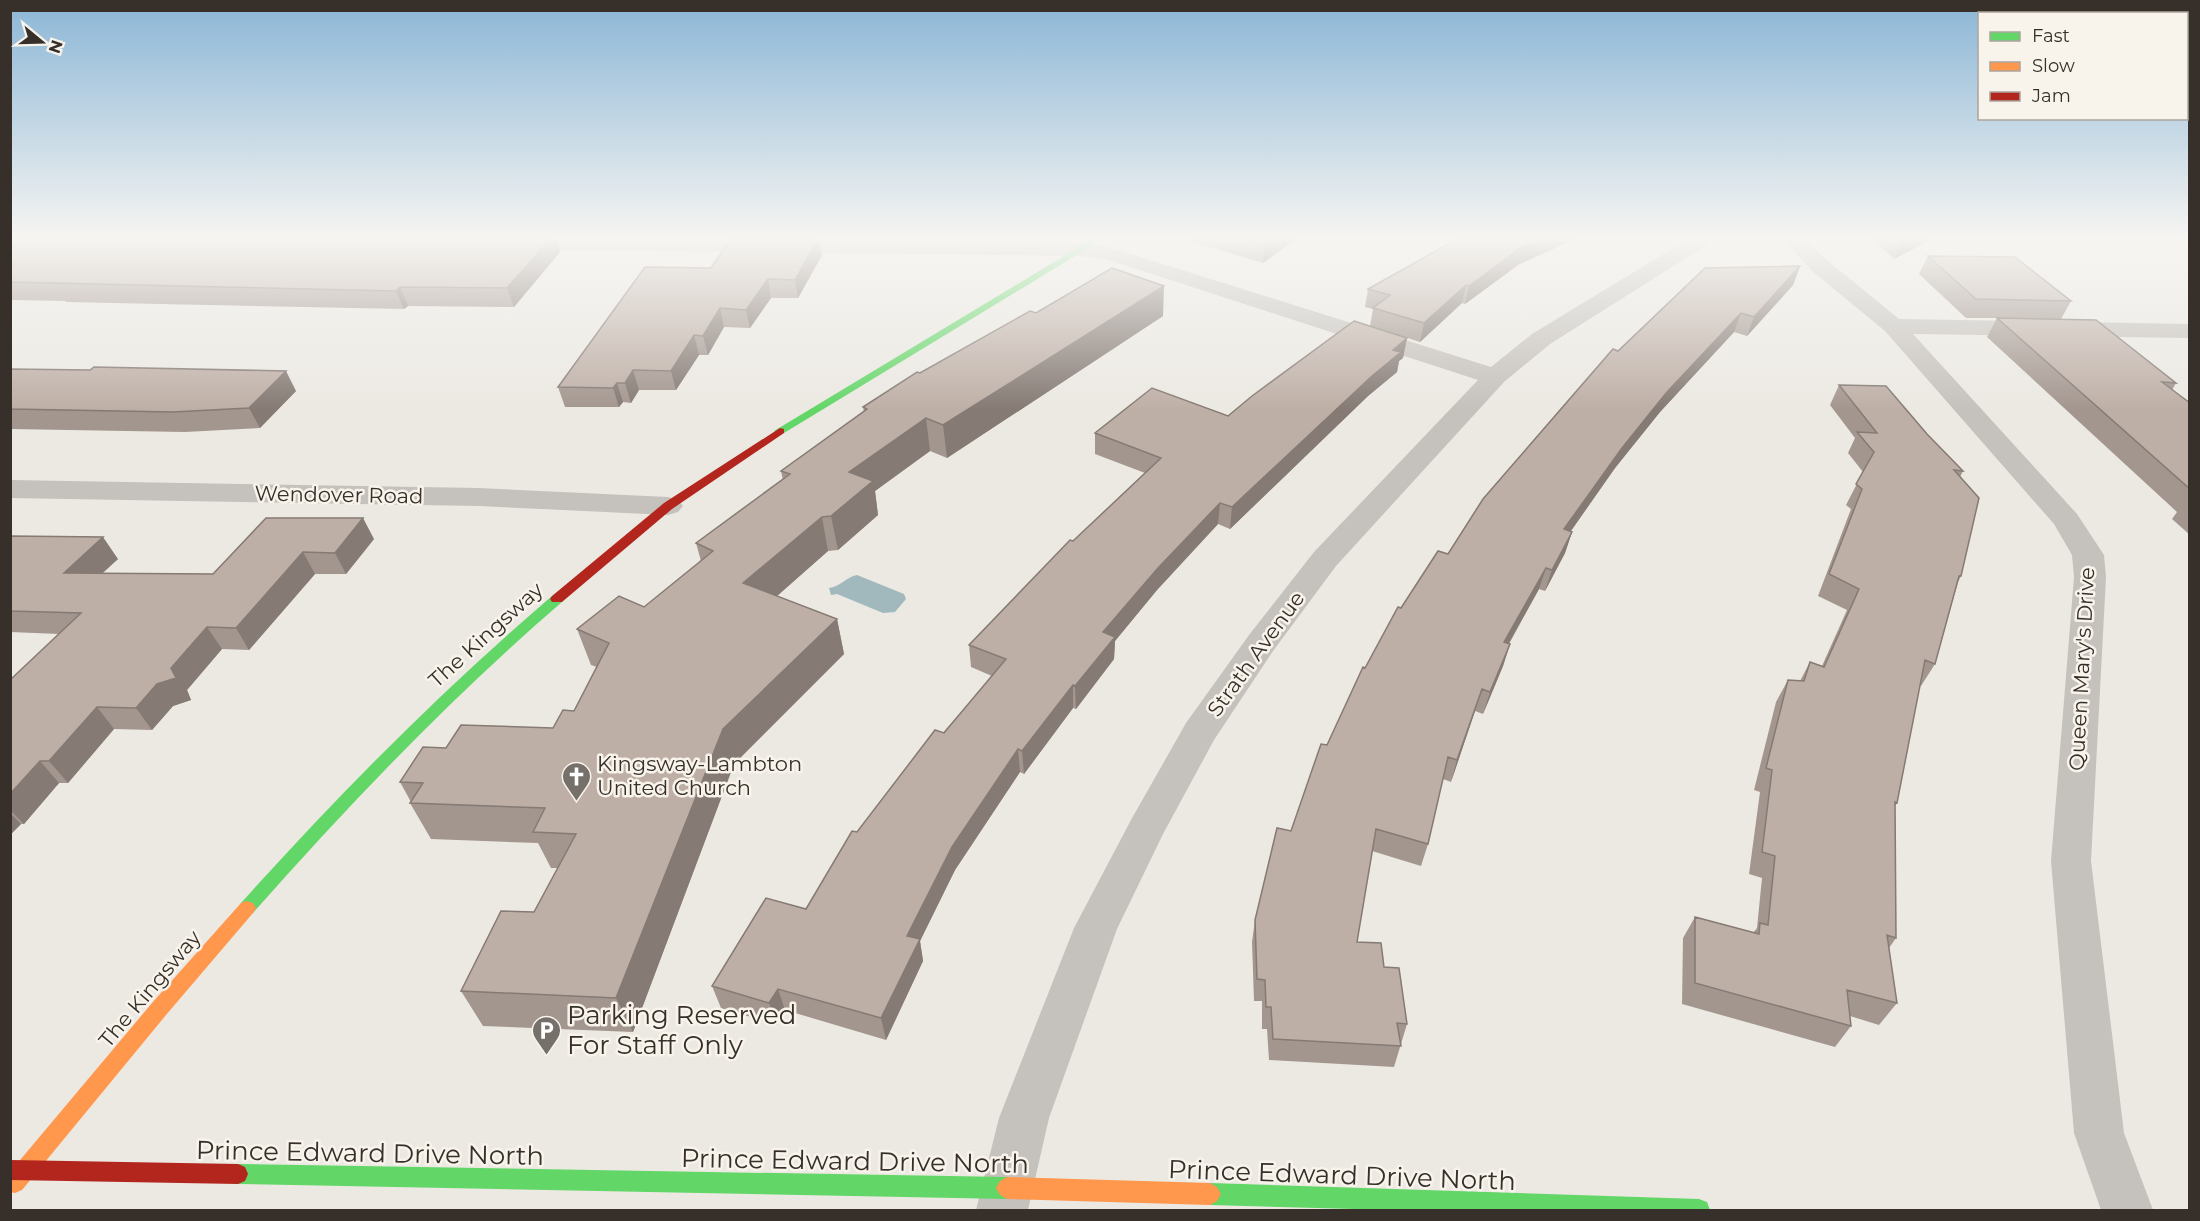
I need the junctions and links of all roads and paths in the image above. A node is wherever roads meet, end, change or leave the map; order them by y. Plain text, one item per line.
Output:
1 (1002, 296) edge
2 (1245, 296) edge
3 (1611, 296) edge
4 (1856, 296) edge
5 (1893, 326) junction
6 (2190, 332) edge
7 (1495, 377) junction
8 (10, 489) edge
9 (668, 506) junction
10 (10, 1170) edge
11 (26, 1170) junction
12 (10, 1190) edge
13 (1004, 1199) edge
14 (1699, 1210) edge
15 (2127, 1210) edge

1 - 9 street, The Kingsway
2 - 7 street
3 - 7 street, Strath Avenue
4 - 5 street, Queen Mary's Drive
5 - 6 street
5 - 15 street, Queen Mary's Drive
7 - 13 street, Strath Avenue
8 - 9 street, Wendover Road
9 - 11 street, The Kingsway
10 - 11 street, Prince Edward Drive North
11 - 12 street, The Kingsway
11 - 13 street, Prince Edward Drive North
13 - 14 street, Prince Edward Drive North

